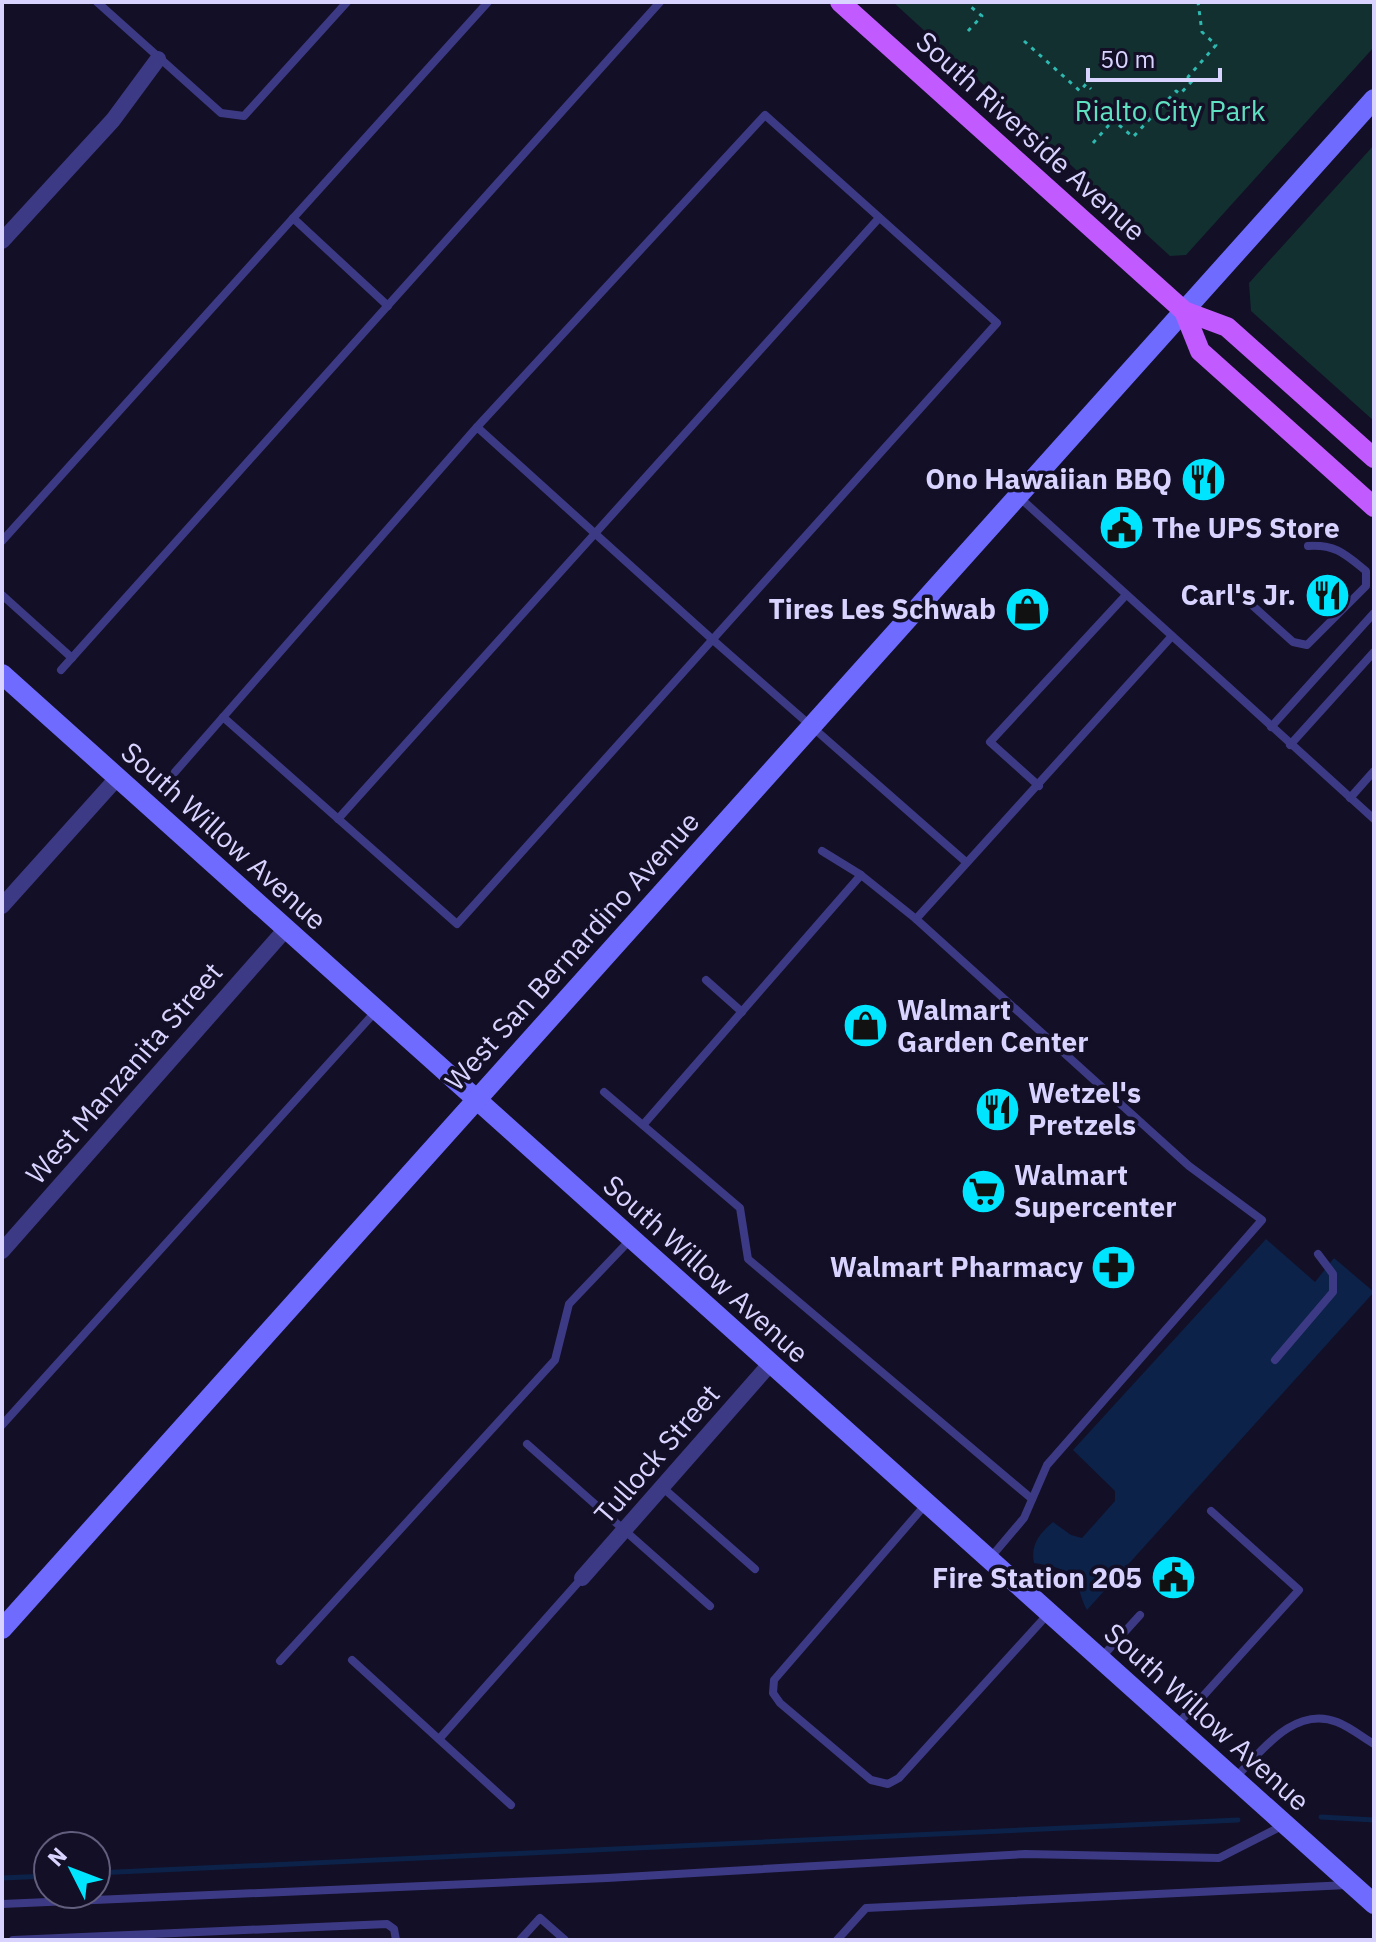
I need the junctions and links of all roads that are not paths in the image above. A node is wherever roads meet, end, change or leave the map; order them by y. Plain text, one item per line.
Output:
1 (97, 2) edge
2 (347, 2) edge
3 (488, 2) edge
4 (660, 2) edge
5 (840, 2) edge
6 (158, 59) junction
7 (1374, 99) edge
8 (293, 218) junction
9 (879, 218) junction
10 (2, 241) edge
11 (388, 306) junction
12 (1184, 311) junction
13 (477, 427) junction
14 (1374, 458) edge
15 (1018, 496) junction
16 (1374, 507) edge
17 (594, 532) junction
18 (2, 541) edge
19 (1308, 546) dead end
20 (2, 595) edge
21 (1126, 595) junction
22 (1253, 606) dead end
23 (1374, 613) edge
24 (1172, 636) junction
25 (713, 640) junction
26 (1374, 652) edge
27 (72, 658) junction
28 (61, 670) dead end
29 (2, 674) edge
30 (223, 717) junction
31 (812, 725) junction
32 (1271, 727) junction
33 (1290, 745) junction
34 (1374, 771) edge
35 (175, 772) dead end
36 (118, 777) junction
37 (1039, 786) junction
38 (1350, 798) junction
39 (338, 819) junction
40 (1374, 819) edge
41 (822, 851) dead end
42 (966, 862) junction
43 (861, 875) junction
44 (2, 906) edge
45 (916, 919) junction
46 (285, 930) junction
47 (706, 980) dead end
48 (376, 1011) junction
49 (742, 1012) junction
50 (604, 1092) dead end
51 (476, 1101) junction
52 (643, 1125) junction
53 (631, 1239) junction
54 (2, 1251) edge
55 (1318, 1254) dead end
56 (1275, 1360) dead end
57 (770, 1364) junction
58 (2, 1425) edge
59 (527, 1444) dead end
60 (662, 1487) junction
61 (1032, 1499) junction
62 (926, 1504) junction
63 (1211, 1511) dead end
64 (624, 1531) junction
65 (989, 1559) junction
66 (755, 1569) dead end
67 (582, 1578) joint
68 (710, 1606) dead end
69 (1048, 1613) junction
70 (1140, 1615) dead end
71 (2, 1629) edge
72 (1100, 1659) junction
73 (352, 1660) dead end
74 (280, 1661) dead end
75 (1175, 1726) junction
76 (440, 1738) junction
77 (1374, 1744) edge
78 (1234, 1779) junction
79 (511, 1805) dead end
80 (1285, 1824) junction
81 (1352, 1885) junction
82 (2, 1904) edge
83 (1374, 1904) edge
84 (13, 1940) edge
85 (396, 1940) edge
86 (520, 1940) edge
87 (565, 1940) edge
88 (837, 1940) edge

1 - 6 lane
2 - 6 lane
3 - 8 lane
4 - 11 lane
5 - 12 main road, South Riverside Avenue
6 - 10 street
7 - 12 main road, West San Bernardino Avenue
8 - 11 lane
8 - 18 lane
9 - 13 lane
9 - 17 lane
9 - 25 lane
11 - 27 lane
12 - 14 main road, South Riverside Avenue
12 - 15 main road, West San Bernardino Avenue
12 - 16 main road, South Riverside Avenue
13 - 17 lane
13 - 30 lane
15 - 21 lane
15 - 31 main road, West San Bernardino Avenue
17 - 25 lane
17 - 39 lane
19 - 22 lane
20 - 27 lane
21 - 24 lane
21 - 37 lane
23 - 32 lane
24 - 32 lane
24 - 37 lane
25 - 31 lane
25 - 39 lane
26 - 33 lane
27 - 28 lane
29 - 36 main road, South Willow Avenue
30 - 35 lane
30 - 39 lane
31 - 42 lane
31 - 51 main road, West San Bernardino Avenue
32 - 33 lane
33 - 38 lane
34 - 38 lane
36 - 44 street
36 - 46 main road, South Willow Avenue
37 - 42 lane
38 - 40 lane
41 - 43 lane
42 - 45 lane
43 - 45 lane
43 - 49 lane
45 - 61 lane
46 - 48 main road, South Willow Avenue
46 - 54 street, West Manzanita Street
47 - 49 lane
48 - 51 main road, South Willow Avenue
48 - 58 lane
49 - 52 lane
50 - 52 lane
51 - 53 main road, South Willow Avenue
51 - 71 main road, West San Bernardino Avenue
52 - 61 lane
53 - 57 main road, South Willow Avenue
53 - 74 lane
55 - 56 lane
57 - 60 street, Tullock Street
57 - 62 main road, South Willow Avenue
59 - 64 lane
60 - 64 street, Tullock Street
60 - 66 lane
61 - 65 lane
62 - 65 main road, South Willow Avenue
62 - 69 lane
63 - 75 lane
64 - 67 street, Tullock Street
64 - 68 lane
65 - 69 main road, South Willow Avenue
67 - 76 lane
69 - 72 main road, South Willow Avenue
70 - 72 lane
72 - 75 main road, South Willow Avenue
73 - 76 lane
75 - 78 main road, South Willow Avenue
76 - 79 lane
77 - 78 lane
78 - 80 main road, South Willow Avenue
80 - 81 main road, South Willow Avenue
80 - 82 lane
81 - 83 main road, South Willow Avenue
81 - 88 lane
84 - 85 lane
86 - 87 lane

